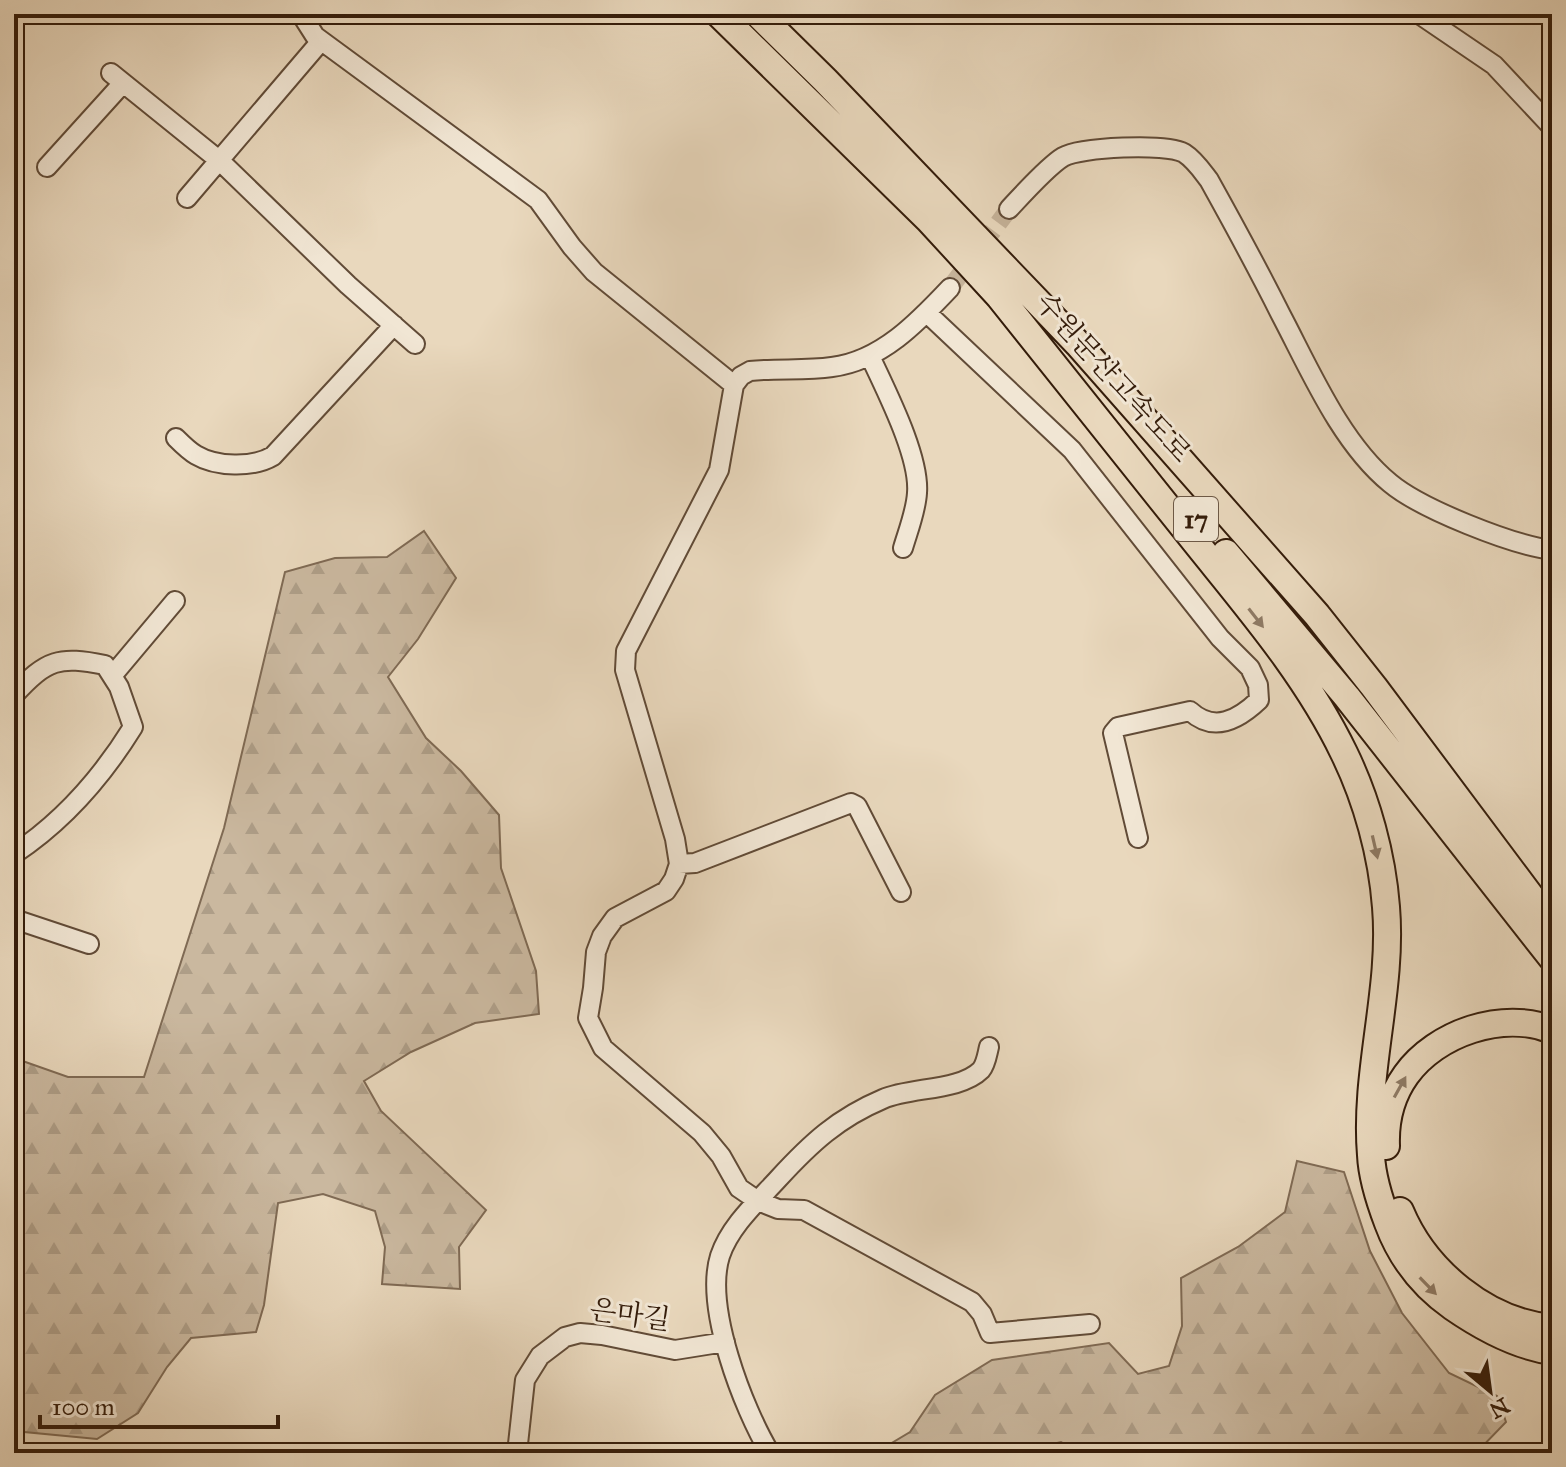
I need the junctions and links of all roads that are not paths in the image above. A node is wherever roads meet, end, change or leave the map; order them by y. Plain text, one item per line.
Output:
1 (301, 14) edge
2 (758, 14) edge
3 (1419, 14) edge
4 (728, 22) edge
5 (321, 41) junction
6 (1552, 127) edge
7 (220, 161) junction
8 (47, 167) dead end
9 (187, 198) dead end
10 (1009, 209) tunnel mouth
11 (950, 288) tunnel mouth
12 (998, 295) junction
13 (927, 313) junction
14 (394, 325) junction
15 (415, 344) dead end
16 (870, 356) junction
17 (734, 385) junction
18 (176, 438) dead end
19 (903, 548) dead end
20 (1552, 550) edge
21 (175, 601) dead end
22 (112, 676) junction
23 (1374, 687) junction
24 (14, 695) edge
25 (1138, 838) dead end
26 (14, 854) edge
27 (679, 864) junction
28 (901, 892) dead end
29 (1552, 897) edge
30 (14, 919) edge
31 (1552, 925) edge
32 (89, 944) dead end
33 (1552, 958) edge
34 (1552, 1030) edge
35 (989, 1047) dead end
36 (758, 1201) junction
37 (1090, 1324) dead end
38 (1552, 1328) edge
39 (725, 1342) junction
40 (1552, 1351) edge
41 (517, 1453) edge
42 (770, 1453) edge

1 - 5 street
2 - 23 highway, 수원문산고속도로 / 17
3 - 6 street
4 - 12 highway, 수원문산고속도로 / 17
5 - 7 street
5 - 17 street
7 - 8 street
7 - 9 street
7 - 14 street
10 - 20 street
11 - 13 street
12 - 33 highway, 수원문산고속도로 / 17
12 -> 40 highway
13 - 16 street
13 - 25 street
14 - 15 street
14 - 18 street
16 - 17 street
16 - 19 street
17 - 27 street
21 - 22 street
22 - 24 street
22 - 26 street
23 - 29 highway
23 - 31 highway, 수원문산고속도로 / 17
27 - 28 street
27 - 36 street
30 - 32 street
38 -> 34 highway
35 - 36 street
36 - 37 street
36 - 39 street
39 - 41 street, 은마길
39 - 42 street

